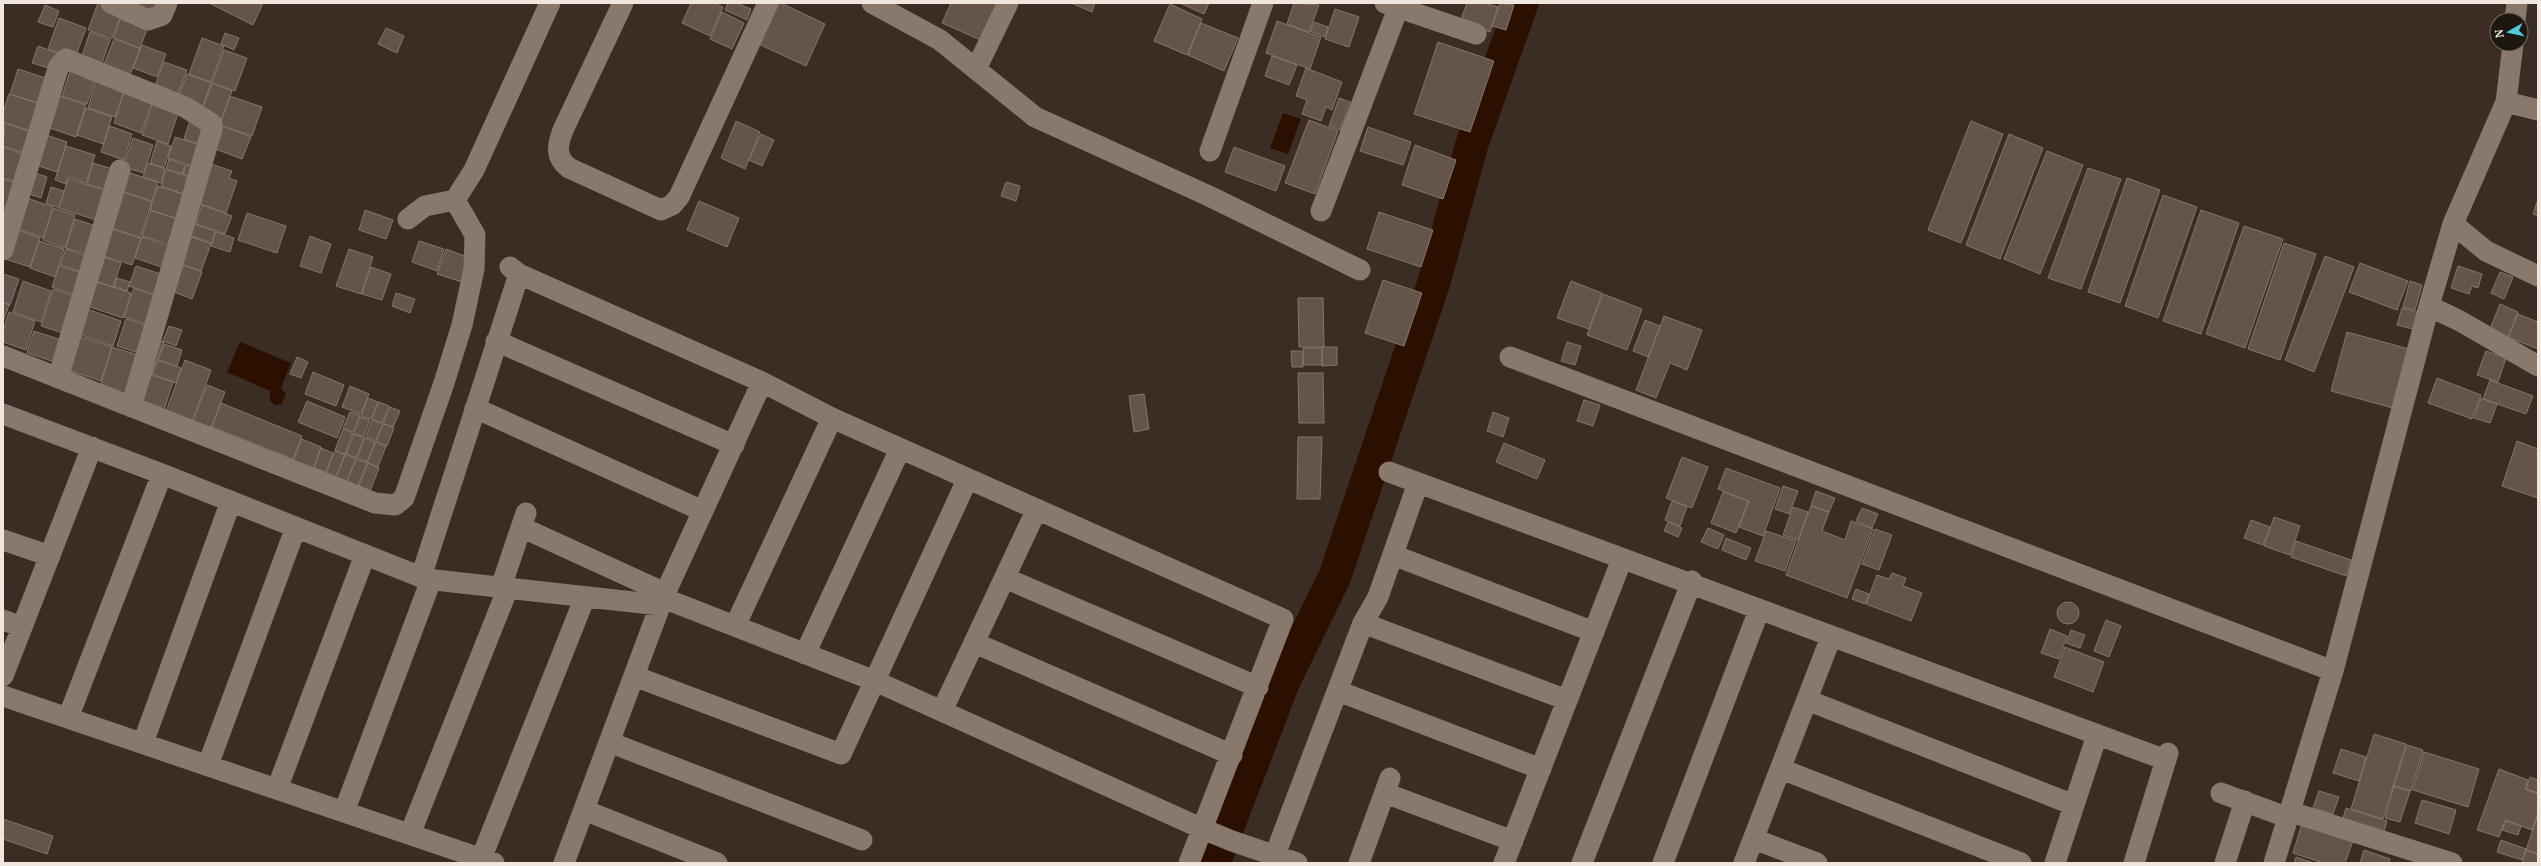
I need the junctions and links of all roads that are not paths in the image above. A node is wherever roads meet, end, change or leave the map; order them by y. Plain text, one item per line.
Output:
1 (111, 3) edge
2 (167, 3) edge
3 (550, 3) edge
4 (623, 3) edge
5 (768, 3) edge
6 (872, 3) edge
7 (1008, 3) edge
8 (1263, 3) edge
9 (1394, 5) edge
10 (1476, 34) dead end
11 (2512, 52) edge
12 (976, 69) junction
13 (2506, 102) junction
14 (2538, 110) edge
15 (1210, 151) dead end
16 (120, 170) dead end
17 (455, 200) junction
18 (1321, 211) dead end
19 (408, 219) dead end
20 (2453, 224) junction
21 (3, 250) edge
22 (1360, 270) dead end
23 (2538, 276) edge
24 (2429, 306) junction
25 (496, 341) junction
26 (3, 356) edge
27 (1510, 357) dead end
28 (2538, 366) edge
29 (58, 378) junction
30 (762, 382) junction
31 (131, 407) junction
32 (475, 408) junction
33 (3, 414) edge
34 (832, 418) junction
35 (734, 445) junction
36 (92, 447) junction
37 (900, 449) junction
38 (1389, 472) dead end
39 (162, 474) junction
40 (967, 480) junction
41 (1418, 483) junction
42 (231, 501) junction
43 (704, 511) junction
44 (1036, 511) junction
45 (296, 527) junction
46 (3, 540) edge
47 (366, 555) junction
48 (1393, 555) junction
49 (50, 556) junction
50 (1622, 560) junction
51 (426, 578) junction
52 (1005, 578) junction
53 (1691, 583) junction
54 (504, 588) junction
55 (585, 597) junction
56 (663, 599) junction
57 (1759, 610) junction
58 (1363, 623) junction
59 (13, 624) edge
60 (735, 626) junction
61 (1594, 632) junction
62 (1831, 637) junction
63 (975, 643) junction
64 (805, 654) junction
65 (2333, 671) junction
66 (3, 676) edge
67 (634, 676) junction
68 (875, 680) junction
69 (1258, 687) junction
70 (1338, 691) junction
71 (3, 696) edge
72 (1567, 700) junction
73 (1807, 700) junction
74 (942, 711) junction
75 (68, 718) junction
76 (2097, 735) junction
77 (609, 742) junction
78 (143, 743) junction
79 (1232, 756) junction
80 (208, 765) junction
81 (1541, 769) junction
82 (1781, 769) junction
83 (277, 789) junction
84 (2221, 793) dead end
85 (2245, 802) junction
86 (2074, 805) junction
87 (584, 810) junction
88 (344, 812) junction
89 (2290, 815) junction
90 (1208, 830) junction
91 (410, 834) junction
92 (1754, 838) junction
93 (862, 840) dead end
94 (1513, 841) junction
95 (1275, 855) junction
96 (488, 861) edge
97 (564, 863) edge
98 (717, 863) edge
99 (1189, 863) edge
100 (1297, 863) edge
101 (1359, 863) edge
102 (1504, 863) edge
103 (1582, 863) edge
104 (1663, 863) edge
105 (1744, 863) edge
106 (1817, 863) edge
107 (2021, 863) edge
108 (2055, 863) edge
109 (2134, 863) edge
110 (2225, 863) edge
111 (2274, 863) edge
112 (2452, 863) edge

1 - 2 street
3 - 17 street
4 - 5 street
6 - 12 street
7 - 12 street
8 - 15 street
9 - 10 street
9 - 18 street
11 - 13 street
12 - 22 street
13 - 14 street
13 - 20 street
16 - 29 street
17 - 19 street
17 - 31 street
20 - 23 street
20 - 24 street
21 - 31 street
24 - 28 street
24 - 65 street
25 - 30 street
25 - 32 street
25 - 35 street
26 - 29 street
27 - 65 street
29 - 31 street
30 - 34 street
30 - 35 street
32 - 43 street
32 - 51 street
33 - 36 street
34 - 37 street
34 - 60 street
35 - 43 street
36 - 39 street
36 - 49 street
37 - 40 street
37 - 64 street
38 - 41 street
39 - 42 street
39 - 75 street
40 - 44 street
40 - 68 street
41 - 48 street
41 - 50 street
42 - 45 street
42 - 78 street
43 - 56 street
44 - 52 street
44 - 69 street
45 - 47 street
45 - 80 street
46 - 49 street
47 - 51 street
47 - 83 street
48 - 58 street
48 - 61 street
49 - 59 street
50 - 53 street
50 - 61 street
51 - 54 street
51 - 88 street
52 - 63 street
52 - 69 street
53 - 57 street
53 - 103 street
54 - 55 street
54 - 56 street
54 - 91 street
55 - 56 street
55 - 96 street
56 - 60 street
56 - 67 street
57 - 62 street
57 - 104 street
58 - 70 street
58 - 72 street
59 - 66 street
60 - 64 street
61 - 72 street
62 - 73 street
62 - 76 street
63 - 74 street
63 - 79 street
64 - 68 street
65 - 89 street
67 - 68 street
67 - 77 street
68 - 74 street
69 - 79 street
70 - 81 street
70 - 95 street
71 - 75 street
72 - 81 street
73 - 82 street
73 - 86 street
74 - 90 street
75 - 78 street
76 - 86 street
76 - 109 street
77 - 87 street
77 - 93 street
78 - 80 street
79 - 90 street
80 - 83 street
81 - 94 street
82 - 92 street
82 - 107 street
83 - 88 street
84 - 85 street
85 - 89 street
85 - 110 street
86 - 108 street
87 - 97 street
87 - 98 street
88 - 91 street
89 - 111 street
89 - 112 street
90 - 95 street
90 - 99 street
91 - 96 street
92 - 105 street
92 - 106 street
94 - 101 street
94 - 102 street
95 - 100 street

